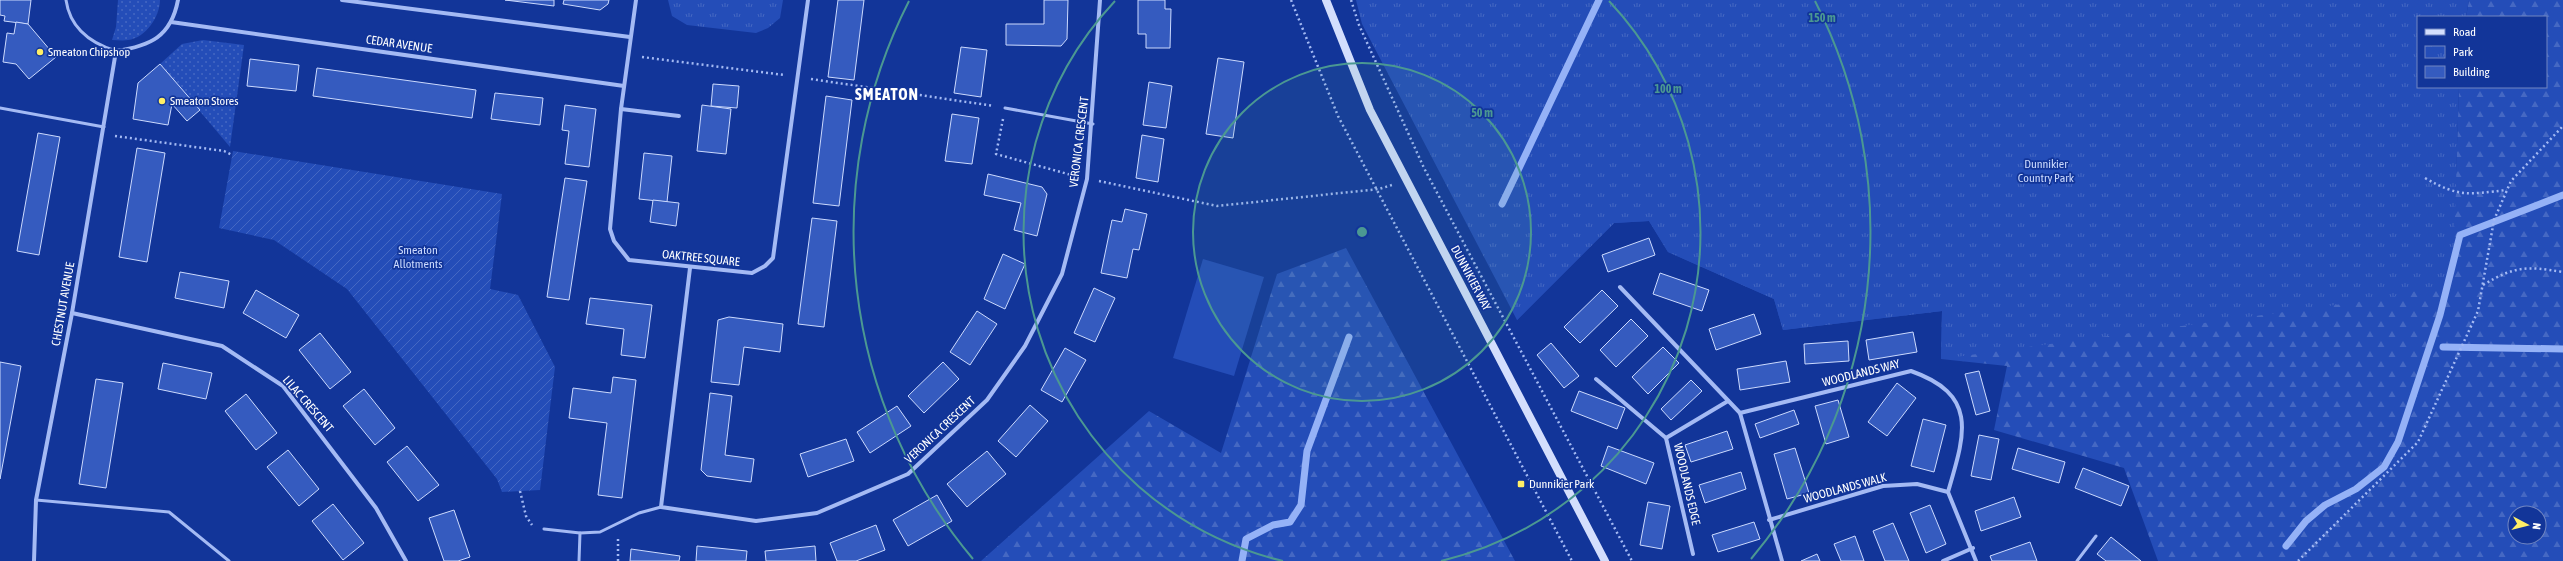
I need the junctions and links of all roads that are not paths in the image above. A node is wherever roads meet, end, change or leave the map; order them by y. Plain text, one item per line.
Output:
1 (66, 0) edge
2 (178, 0) edge
3 (342, 0) edge
4 (636, 0) edge
5 (808, 0) edge
6 (1100, 0) edge
7 (1326, 0) edge
8 (171, 22) junction
9 (630, 37) junction
10 (116, 51) junction
11 (624, 86) junction
12 (0, 108) edge
13 (1005, 108) road end
14 (621, 109) junction
15 (679, 116) dead end
16 (1093, 124) junction
17 (104, 127) junction
18 (690, 268) junction
19 (1620, 287) dead end
20 (72, 313) junction
21 (1596, 379) dead end
22 (1728, 402) junction
23 (1740, 413) junction
24 (1666, 438) junction
25 (1948, 492) junction
26 (36, 500) junction
27 (661, 507) junction
28 (1769, 520) junction
29 (544, 529) road end
30 (580, 533) junction
31 (2096, 536) dead end
32 (1973, 548) junction
33 (1693, 554) dead end
34 (34, 561) edge
35 (229, 561) edge
36 (406, 561) edge
37 (579, 561) edge
38 (1605, 561) edge
39 (1782, 561) edge
40 (1943, 561) edge
41 (1976, 561) edge
42 (2077, 561) edge

1 - 10 lane
2 - 8 street
3 - 9 street
4 - 9 street, OAKTREE SQUARE
5 - 18 street, OAKTREE SQUARE
6 - 16 street, VERONICA CRESCENT
7 - 38 main road, DUNNIKIER WAY
8 - 10 street
8 - 11 street, CEDAR AVENUE
9 - 11 street, OAKTREE SQUARE
10 - 17 street, CHESTNUT AVENUE
11 - 14 street, OAKTREE SQUARE
12 - 17 lane
13 - 16 lane
14 - 15 street
14 - 18 street, OAKTREE SQUARE
16 - 27 street, VERONICA CRESCENT
17 - 20 street, CHESTNUT AVENUE
18 - 27 street
19 - 22 street
20 - 26 street, CHESTNUT AVENUE
20 - 36 street, LILAC CRESCENT
21 - 24 street, WOODLANDS EDGE
22 - 23 street
22 - 24 street
23 - 25 street, WOODLANDS WAY
23 - 28 street
24 - 33 street, WOODLANDS EDGE
25 - 28 street, WOODLANDS WALK
25 - 32 street
26 - 34 street, CHESTNUT AVENUE
26 - 35 lane
27 - 30 lane
28 - 39 street
29 - 30 lane
30 - 37 lane
31 - 42 lane
32 - 40 street
32 - 41 street

